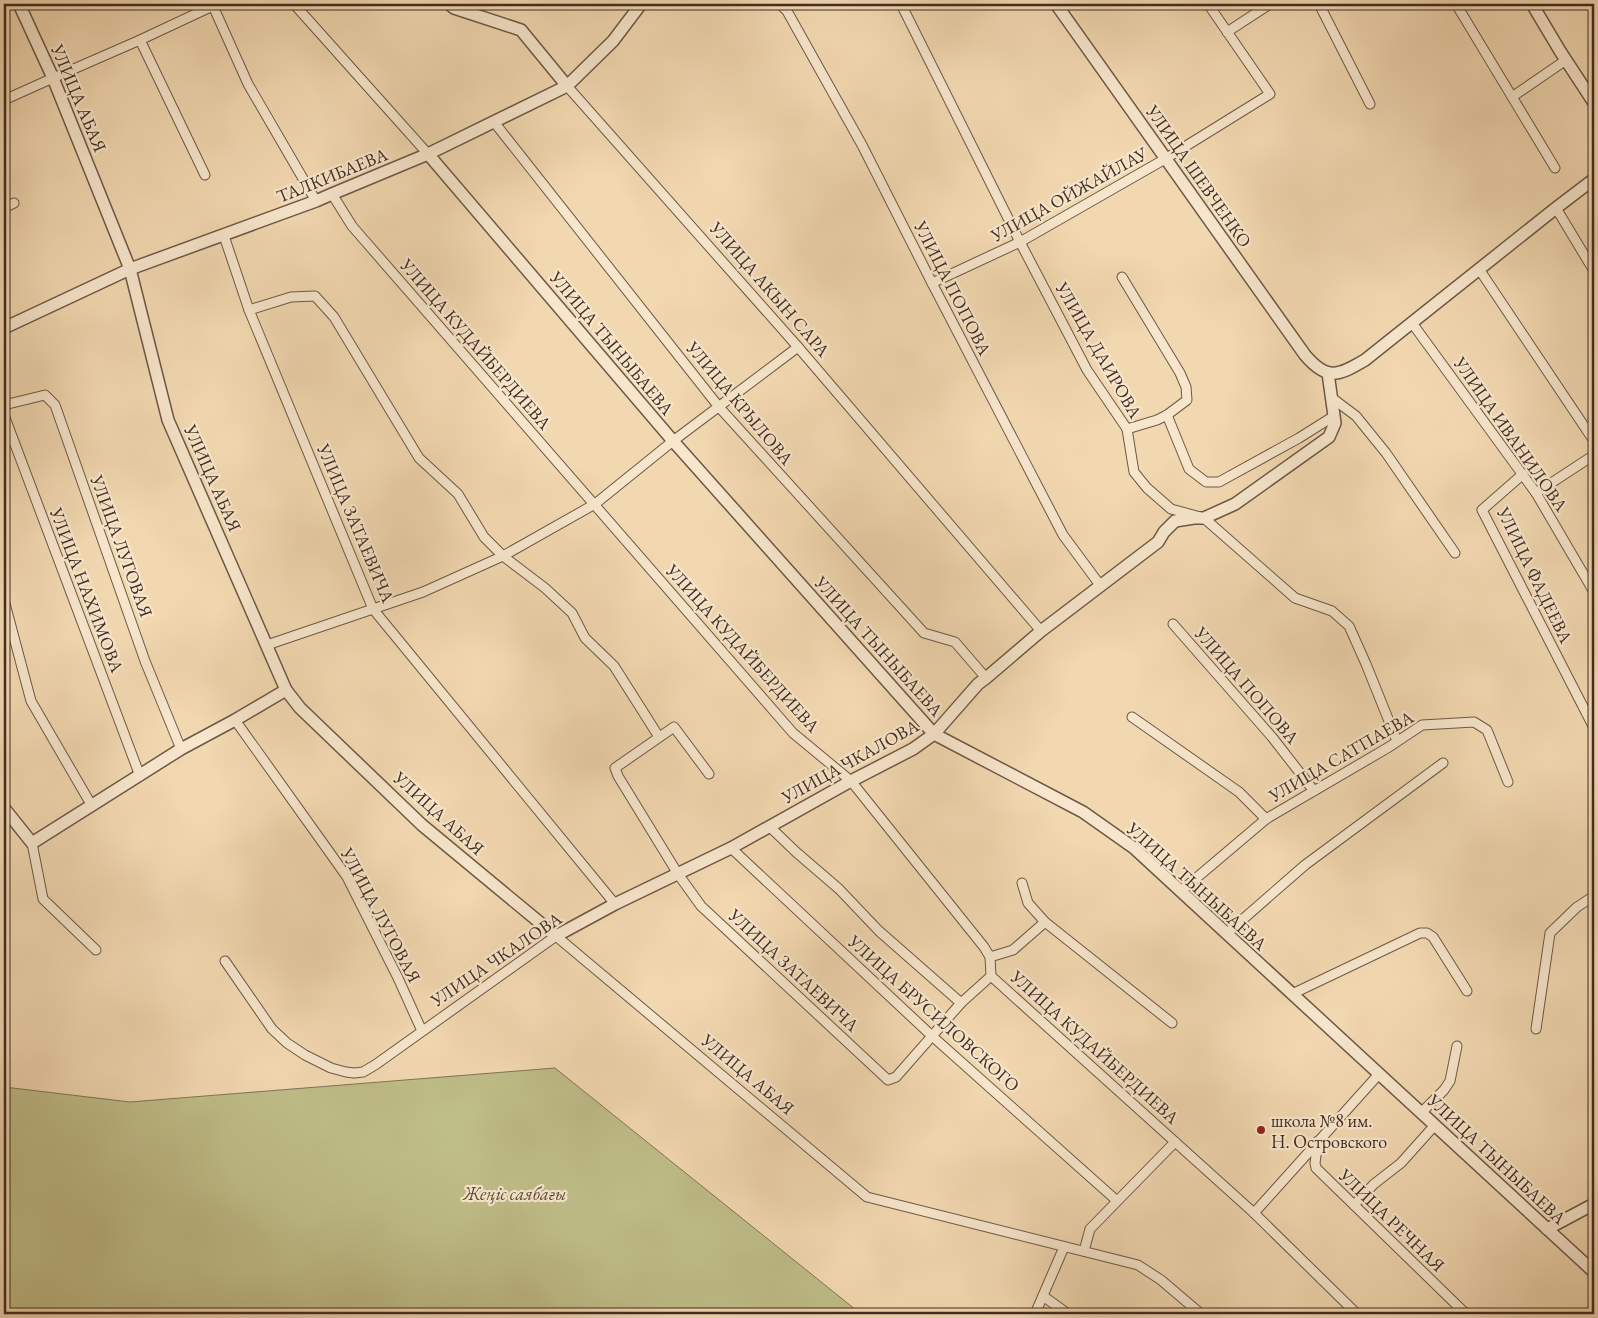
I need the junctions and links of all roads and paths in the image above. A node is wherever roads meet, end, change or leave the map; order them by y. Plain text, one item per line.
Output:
1 (19, 4) edge
2 (294, 4) edge
3 (449, 4) edge
4 (641, 4) edge
5 (780, 4) edge
6 (901, 4) edge
7 (1056, 4) edge
8 (1208, 4) edge
9 (1270, 4) edge
10 (1319, 4) edge
11 (1456, 4) edge
12 (1532, 4) edge
13 (215, 5) edge
14 (1227, 32) junction
15 (140, 40) junction
16 (1566, 60) junction
17 (52, 78) junction
18 (567, 86) junction
19 (1512, 97) junction
20 (4, 100) edge
21 (1594, 103) edge
22 (1370, 104) dead end
23 (494, 122) junction
24 (428, 154) junction
25 (1165, 158) junction
26 (1555, 168) dead end
27 (206, 175) dead end
28 (1594, 179) edge
29 (332, 194) junction
30 (316, 202) junction
31 (14, 203) dead end
32 (4, 208) edge
33 (1556, 208) junction
34 (224, 236) junction
35 (1020, 242) junction
36 (130, 269) junction
37 (1478, 269) junction
38 (1594, 271) edge
39 (1122, 277) dead end
40 (932, 283) junction
41 (249, 310) junction
42 (1412, 323) junction
43 (4, 328) edge
44 (798, 347) junction
45 (1328, 373) junction
46 (1332, 398) junction
47 (4, 405) edge
48 (718, 407) junction
49 (1167, 414) junction
50 (4, 415) edge
51 (1334, 416) junction
52 (1127, 430) junction
53 (673, 441) junction
54 (1594, 442) edge
55 (1594, 455) edge
56 (1523, 474) junction
57 (1536, 493) junction
58 (595, 504) junction
59 (1204, 518) junction
60 (1455, 553) dead end
61 (503, 556) junction
62 (1100, 586) junction
63 (1594, 592) edge
64 (4, 600) edge
65 (373, 609) junction
66 (1173, 624) dead end
67 (1041, 631) junction
68 (267, 645) junction
69 (986, 678) junction
70 (286, 690) junction
71 (1132, 717) dead end
72 (235, 720) junction
73 (1594, 728) edge
74 (934, 734) junction
75 (659, 737) junction
76 (1397, 741) junction
77 (181, 749) junction
78 (1442, 763) dead end
79 (709, 774) dead end
80 (140, 776) junction
81 (851, 781) junction
82 (1508, 782) dead end
83 (1314, 791) junction
84 (92, 806) junction
85 (4, 808) edge
86 (1266, 819) junction
87 (770, 827) junction
88 (32, 843) junction
89 (731, 848) junction
90 (678, 874) junction
91 (1022, 883) dead end
92 (1181, 891) junction
93 (1594, 896) edge
94 (615, 904) junction
95 (1045, 922) junction
96 (1226, 934) junction
97 (556, 936) junction
98 (96, 950) dead end
99 (990, 957) junction
100 (225, 961) dead end
101 (991, 976) junction
102 (1467, 991) dead end
103 (1292, 994) junction
104 (961, 1003) junction
105 (1172, 1024) dead end
106 (1536, 1029) dead end
107 (422, 1031) junction
108 (932, 1036) junction
109 (1456, 1046) dead end
110 (1379, 1074) junction
111 (1421, 1113) junction
112 (1435, 1126) junction
113 (1318, 1141) junction
114 (1175, 1142) junction
115 (1116, 1200) junction
116 (1594, 1204) edge
117 (1354, 1205) junction
118 (1254, 1213) junction
119 (1547, 1229) junction
120 (1064, 1246) junction
121 (1084, 1252) junction
122 (1594, 1272) edge
123 (1043, 1296) junction
124 (1036, 1314) edge
125 (1068, 1314) edge
126 (1201, 1314) edge
127 (1357, 1314) edge
128 (1466, 1314) edge

1 - 17 street, УЛИЦА АБАЯ
2 - 24 street, УЛИЦА ТЫНЫБАЕВА
3 - 18 street, УЛИЦА АКЫН САРА
4 - 18 street, ТАЛКИБАЕВА
5 - 40 street, УЛИЦА ПОПОВА
6 - 35 street, УЛИЦА ДАИРОВА
7 - 25 street, УЛИЦА ШЕВЧЕНКО
8 - 14 street
9 - 14 street
10 - 22 street
11 - 19 street
12 - 16 street
13 - 15 street
13 - 30 street
14 - 25 street, УЛИЦА ОЙЖАЙЛАУ
15 - 17 street
15 - 27 street
16 - 19 street
16 - 21 street
17 - 20 street
17 - 36 street, УЛИЦА АБАЯ
18 - 23 street, ТАЛКИБАЕВА
18 - 44 street, УЛИЦА АКЫН САРА
19 - 26 street
23 - 24 street, ТАЛКИБАЕВА
23 - 48 street, УЛИЦА КРЫЛОВА
24 - 29 street, ТАЛКИБАЕВА
24 - 53 street, УЛИЦА ТЫНЫБАЕВА
25 - 35 street, УЛИЦА ОЙЖАЙЛАУ
25 - 45 street, УЛИЦА ШЕВЧЕНКО
28 - 33 street
29 - 30 street, ТАЛКИБАЕВА
29 - 58 street, УЛИЦА КУДАЙБЕРДИЕВА
30 - 34 street, ТАЛКИБАЕВА
31 - 32 street
33 - 37 street
33 - 38 street
34 - 36 street, ТАЛКИБАЕВА
34 - 41 street, УЛИЦА ЗАТАЕВИЧА
35 - 40 street, УЛИЦА ОЙЖАЙЛАУ
35 - 52 street, УЛИЦА ДАИРОВА
36 - 43 street, ТАЛКИБАЕВА
36 - 68 street, УЛИЦА АБАЯ
37 - 42 street
37 - 54 street
39 - 49 street
40 - 62 street, УЛИЦА ПОПОВА
41 - 61 street
41 - 65 street, УЛИЦА ЗАТАЕВИЧА
42 - 45 street
42 - 56 street, УЛИЦА ИВАНИЛОВА
44 - 48 street
44 - 67 street, УЛИЦА АКЫН САРА
45 - 46 street, УЛИЦА ЧКАЛОВА
46 - 51 street, УЛИЦА ЧКАЛОВА
46 - 60 street
47 - 77 street, УЛИЦА ЛУГОВАЯ
48 - 53 street
48 - 69 street, УЛИЦА КРЫЛОВА
49 - 51 street
49 - 52 street
50 - 80 street, УЛИЦА НАХИМОВА
51 - 59 street, УЛИЦА ЧКАЛОВА
52 - 59 street, УЛИЦА ДАИРОВА
53 - 58 street
53 - 74 street, УЛИЦА ТЫНЫБАЕВА
55 - 57 street
56 - 57 street, УЛИЦА ИВАНИЛОВА
56 - 73 street, УЛИЦА ФАДЕЕВА
57 - 63 street, УЛИЦА ИВАНИЛОВА
58 - 61 street
58 - 81 street, УЛИЦА КУДАЙБЕРДИЕВА
59 - 62 street, УЛИЦА ЧКАЛОВА
59 - 76 street, УЛИЦА ДАИРОВА
61 - 65 street
61 - 75 street
62 - 67 street, УЛИЦА ЧКАЛОВА
64 - 84 street
65 - 68 street
65 - 94 street, УЛИЦА ЗАТАЕВИЧА
66 - 83 street, УЛИЦА ПОПОВА
67 - 69 street, УЛИЦА ЧКАЛОВА
68 - 70 street, УЛИЦА АБАЯ
69 - 74 street, УЛИЦА ЧКАЛОВА
70 - 72 street
70 - 97 street, УЛИЦА АБАЯ
71 - 86 street
72 - 77 street
72 - 107 street, УЛИЦА ЛУГОВАЯ
74 - 81 street, УЛИЦА ЧКАЛОВА
74 - 92 street, УЛИЦА ТЫНЫБАЕВА
75 - 79 street
75 - 90 street
76 - 82 street, УЛИЦА САТПАЕВА
76 - 83 street, УЛИЦА САТПАЕВА
77 - 80 street
78 - 96 street
80 - 84 street
81 - 87 street, УЛИЦА ЧКАЛОВА
81 - 99 street, УЛИЦА КУДАЙБЕРДИЕВА
83 - 86 street, УЛИЦА САТПАЕВА
84 - 88 street
85 - 88 street
86 - 92 street, УЛИЦА САТПАЕВА
87 - 89 street, УЛИЦА ЧКАЛОВА
87 - 104 street
88 - 98 street
89 - 90 street, УЛИЦА ЧКАЛОВА
89 - 108 street, УЛИЦА БРУСИЛОВСКОГО
90 - 94 street, УЛИЦА ЧКАЛОВА
90 - 108 street, УЛИЦА ЗАТАЕВИЧА
91 - 95 street
92 - 96 street, УЛИЦА ТЫНЫБАЕВА
93 - 106 street
94 - 97 street, УЛИЦА ЧКАЛОВА
95 - 99 street
95 - 105 street
96 - 103 street, УЛИЦА ТЫНЫБАЕВА
97 - 107 street, УЛИЦА ЧКАЛОВА
97 - 120 street, УЛИЦА АБАЯ
99 - 101 street, УЛИЦА КУДАЙБЕРДИЕВА
100 - 107 street, УЛИЦА ЧКАЛОВА
101 - 104 street
101 - 114 street, УЛИЦА КУДАЙБЕРДИЕВА
102 - 103 street
103 - 110 street, УЛИЦА ТЫНЫБАЕВА
104 - 108 street
108 - 115 street, УЛИЦА БРУСИЛОВСКОГО
109 - 111 street
110 - 111 street, УЛИЦА ТЫНЫБАЕВА
110 - 113 street
111 - 112 street, УЛИЦА ТЫНЫБАЕВА
112 - 117 street
112 - 119 street, УЛИЦА ТЫНЫБАЕВА
113 - 117 street, УЛИЦА РЕЧНАЯ
113 - 118 street
114 - 115 street
114 - 118 street, УЛИЦА КУДАЙБЕРДИЕВА
115 - 121 street
116 - 119 street
117 - 128 street, УЛИЦА РЕЧНАЯ
118 - 127 street, УЛИЦА КУДАЙБЕРДИЕВА
119 - 122 street, УЛИЦА ТЫНЫБАЕВА
120 - 121 street, УЛИЦА АБАЯ
120 - 123 street
121 - 126 street, УЛИЦА АБАЯ
123 - 124 street
123 - 125 street

